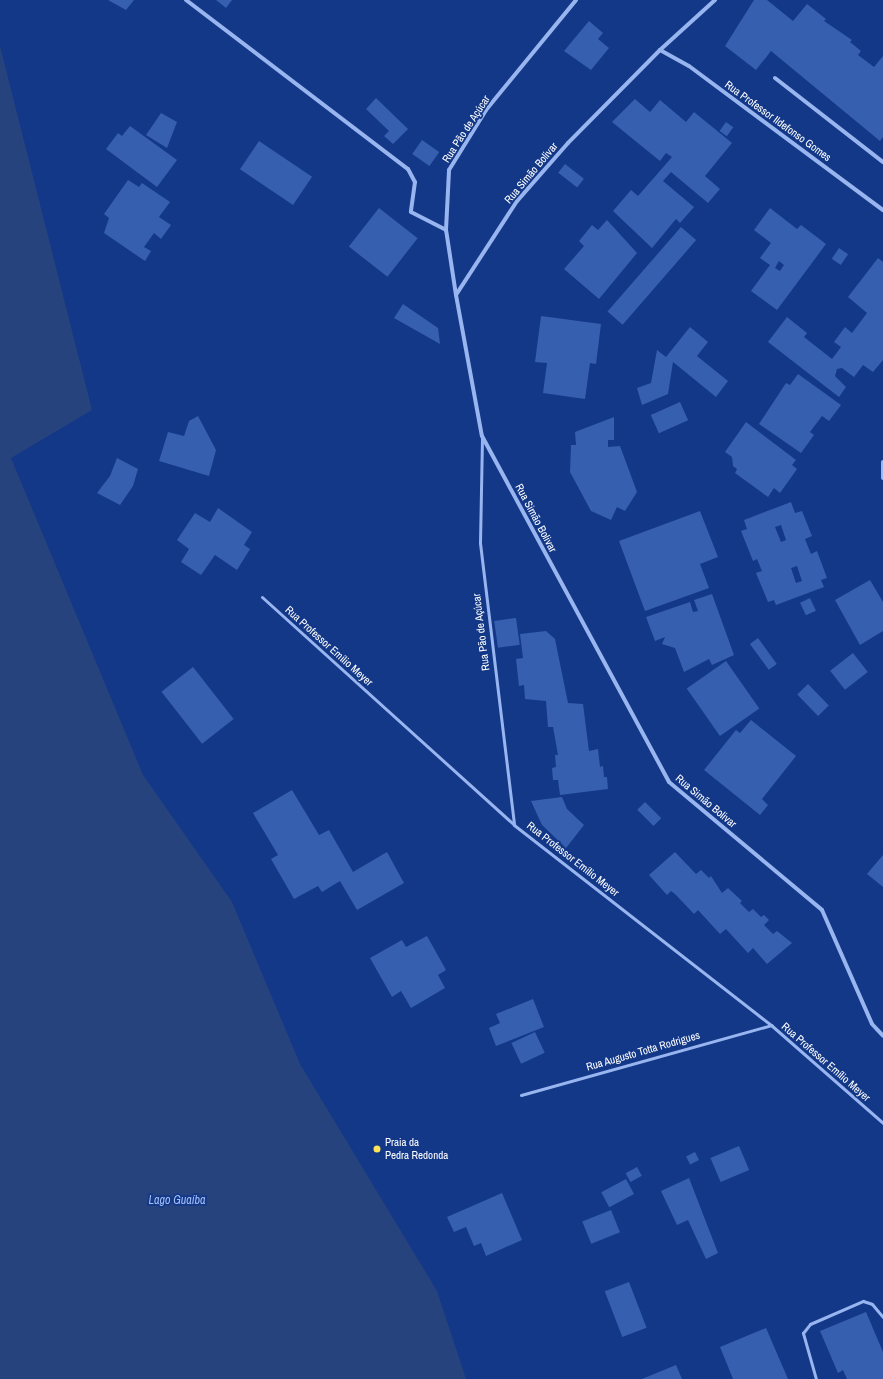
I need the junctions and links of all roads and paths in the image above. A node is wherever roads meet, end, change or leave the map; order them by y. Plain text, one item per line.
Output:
1 (186, 0) edge
2 (576, 0) edge
3 (716, 0) edge
4 (660, 50) junction
5 (775, 78) dead end
6 (883, 162) edge
7 (883, 210) edge
8 (446, 230) junction
9 (456, 295) junction
10 (482, 436) junction
11 (883, 462) edge
12 (883, 478) edge
13 (262, 597) dead end
14 (514, 825) junction
15 (771, 1025) junction
16 (883, 1036) edge
17 (521, 1095) dead end
18 (883, 1123) edge
19 (883, 1317) edge
20 (816, 1379) edge

1 - 8 street
2 - 8 street, Rua Pão de Açúcar
3 - 4 street, Rua Simão Bolivar
4 - 7 street, Rua Professor Ildefonso Gomes
4 - 9 street, Rua Simão Bolivar
5 - 6 street
8 - 9 street, Rua Pão de Açúcar
9 - 10 street, Rua Simão Bolivar
10 - 14 lane, Rua Pão de Açúcar
10 - 16 street, Rua Simão Bolivar
11 - 12 street
13 - 14 lane, Rua Professor Emílio Meyer
14 - 15 lane, Rua Professor Emílio Meyer
15 - 17 lane, Rua Augusto Totta Rodrigues
15 - 18 lane, Rua Professor Emílio Meyer
19 - 20 lane

